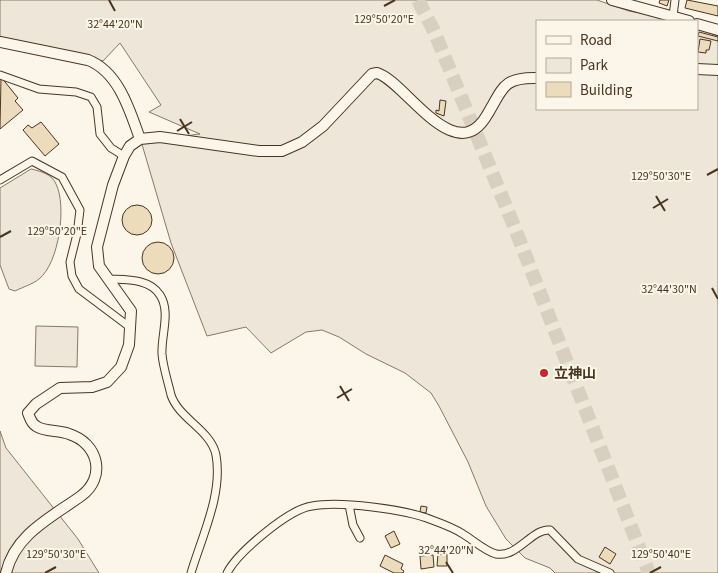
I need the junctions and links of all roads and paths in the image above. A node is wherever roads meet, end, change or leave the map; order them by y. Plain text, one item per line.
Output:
1 (612, 0) edge
2 (675, 0) edge
3 (673, 16) junction
4 (686, 20) edge
5 (698, 24) edge
6 (718, 30) edge
7 (0, 42) edge
8 (698, 69) edge
9 (718, 70) edge
10 (0, 75) edge
11 (536, 78) edge
12 (140, 139) junction
13 (124, 156) junction
14 (0, 180) edge
15 (108, 279) junction
16 (131, 328) junction
17 (349, 505) junction
18 (360, 538) dead end
19 (6, 573) edge
20 (191, 573) edge
21 (227, 573) edge
22 (610, 573) edge

1 - 3 street
2 - 3 street
3 - 4 street
5 - 6 street
7 - 12 street
8 - 9 street
10 - 13 street
11 - 12 street
12 - 13 street
13 - 15 street
14 - 16 street
15 - 16 street
15 - 20 street
16 - 19 street
17 - 18 street
17 - 21 street
17 - 22 street

